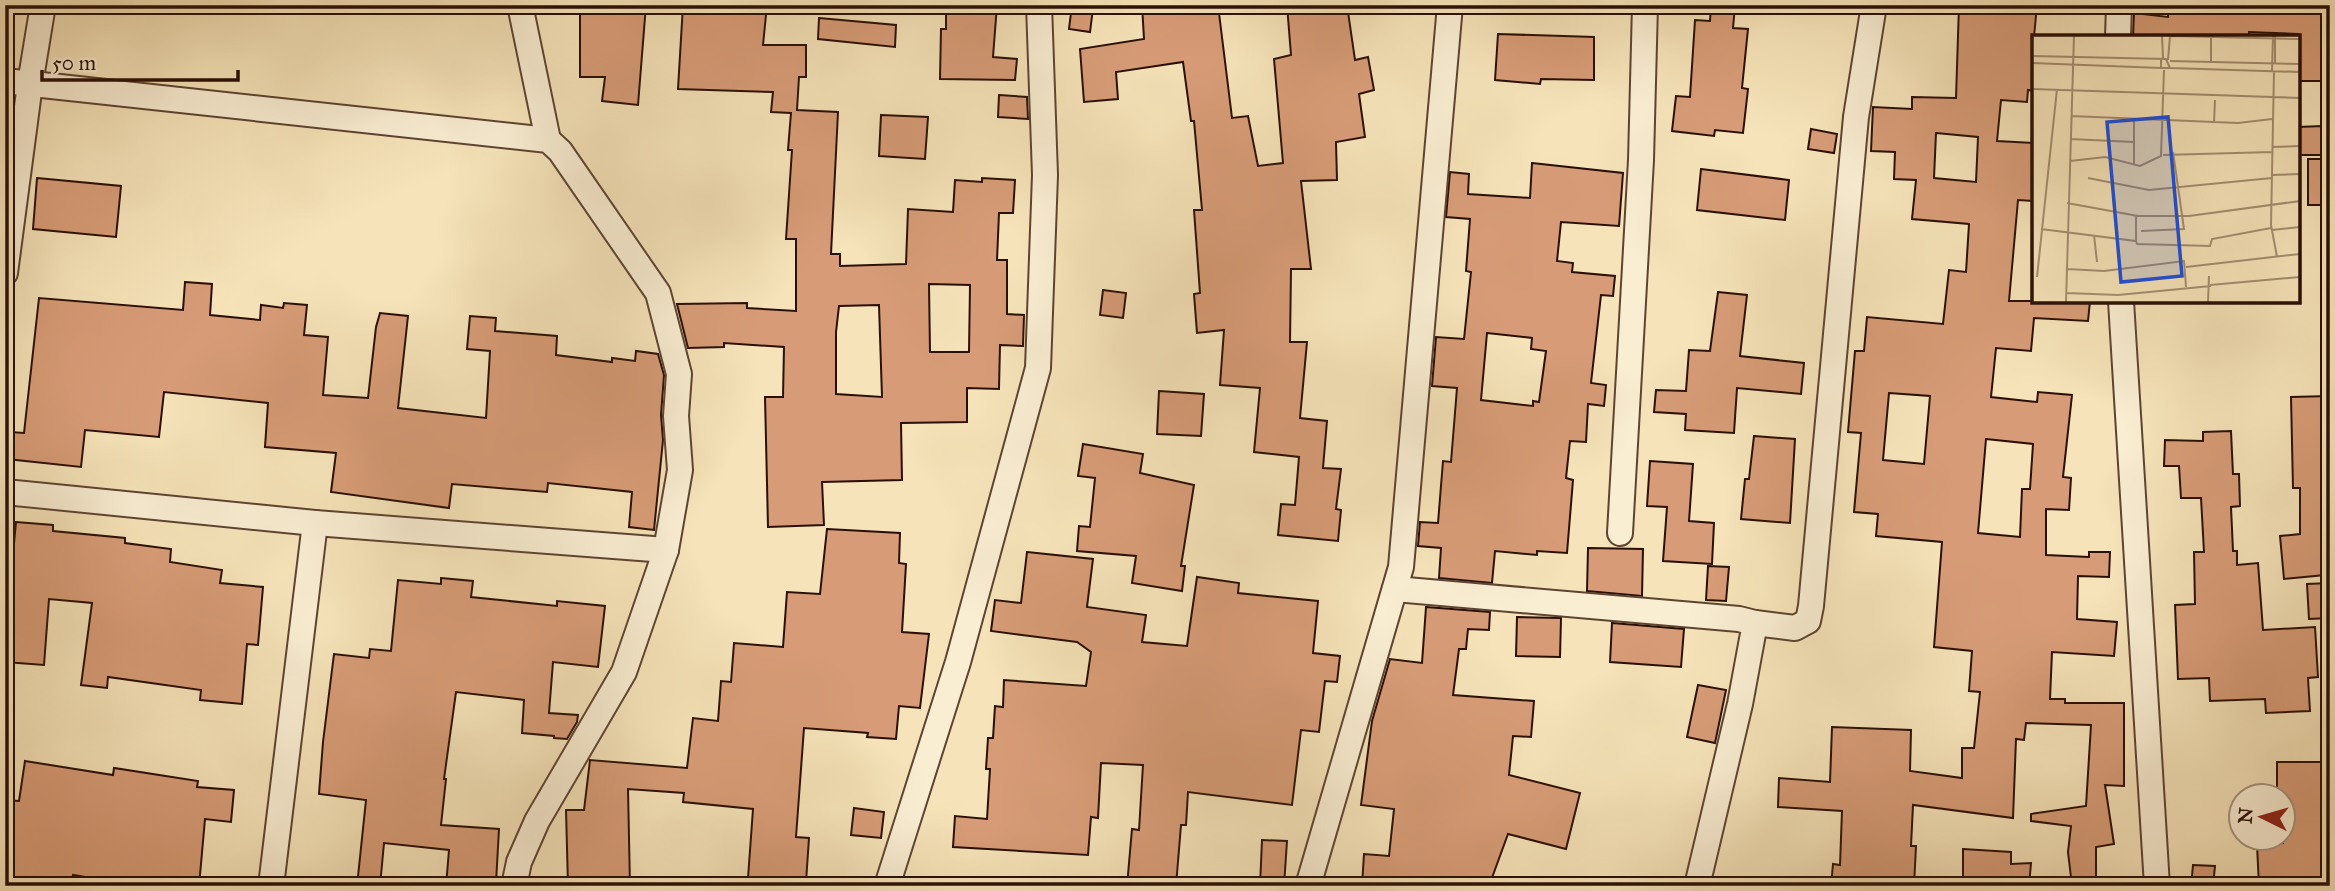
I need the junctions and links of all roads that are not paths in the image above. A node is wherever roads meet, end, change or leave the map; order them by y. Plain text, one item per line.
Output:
1 (43, 5) edge
2 (520, 5) edge
3 (1039, 5) edge
4 (1450, 5) edge
5 (1645, 5) edge
6 (1874, 5) edge
7 (2119, 5) edge
8 (2118, 35) edge
9 (5, 81) edge
10 (30, 84) junction
11 (548, 140) junction
12 (5, 273) edge
13 (2121, 303) edge
14 (5, 492) edge
15 (315, 523) junction
16 (1620, 533) dead end
17 (666, 550) junction
18 (1395, 589) junction
19 (1755, 622) junction
20 (271, 886) edge
21 (514, 886) edge
22 (887, 886) edge
23 (1308, 886) edge
24 (1697, 886) edge
25 (2157, 886) edge

1 - 10 street
2 - 11 street
3 - 22 street
4 - 18 street
5 - 16 street
6 - 19 street
7 - 8 street
9 - 10 street
10 - 11 street
10 - 12 street
11 - 17 street
13 - 25 street
14 - 15 street
15 - 17 street
15 - 20 street
17 - 21 street
18 - 19 street
18 - 23 street
19 - 24 street

